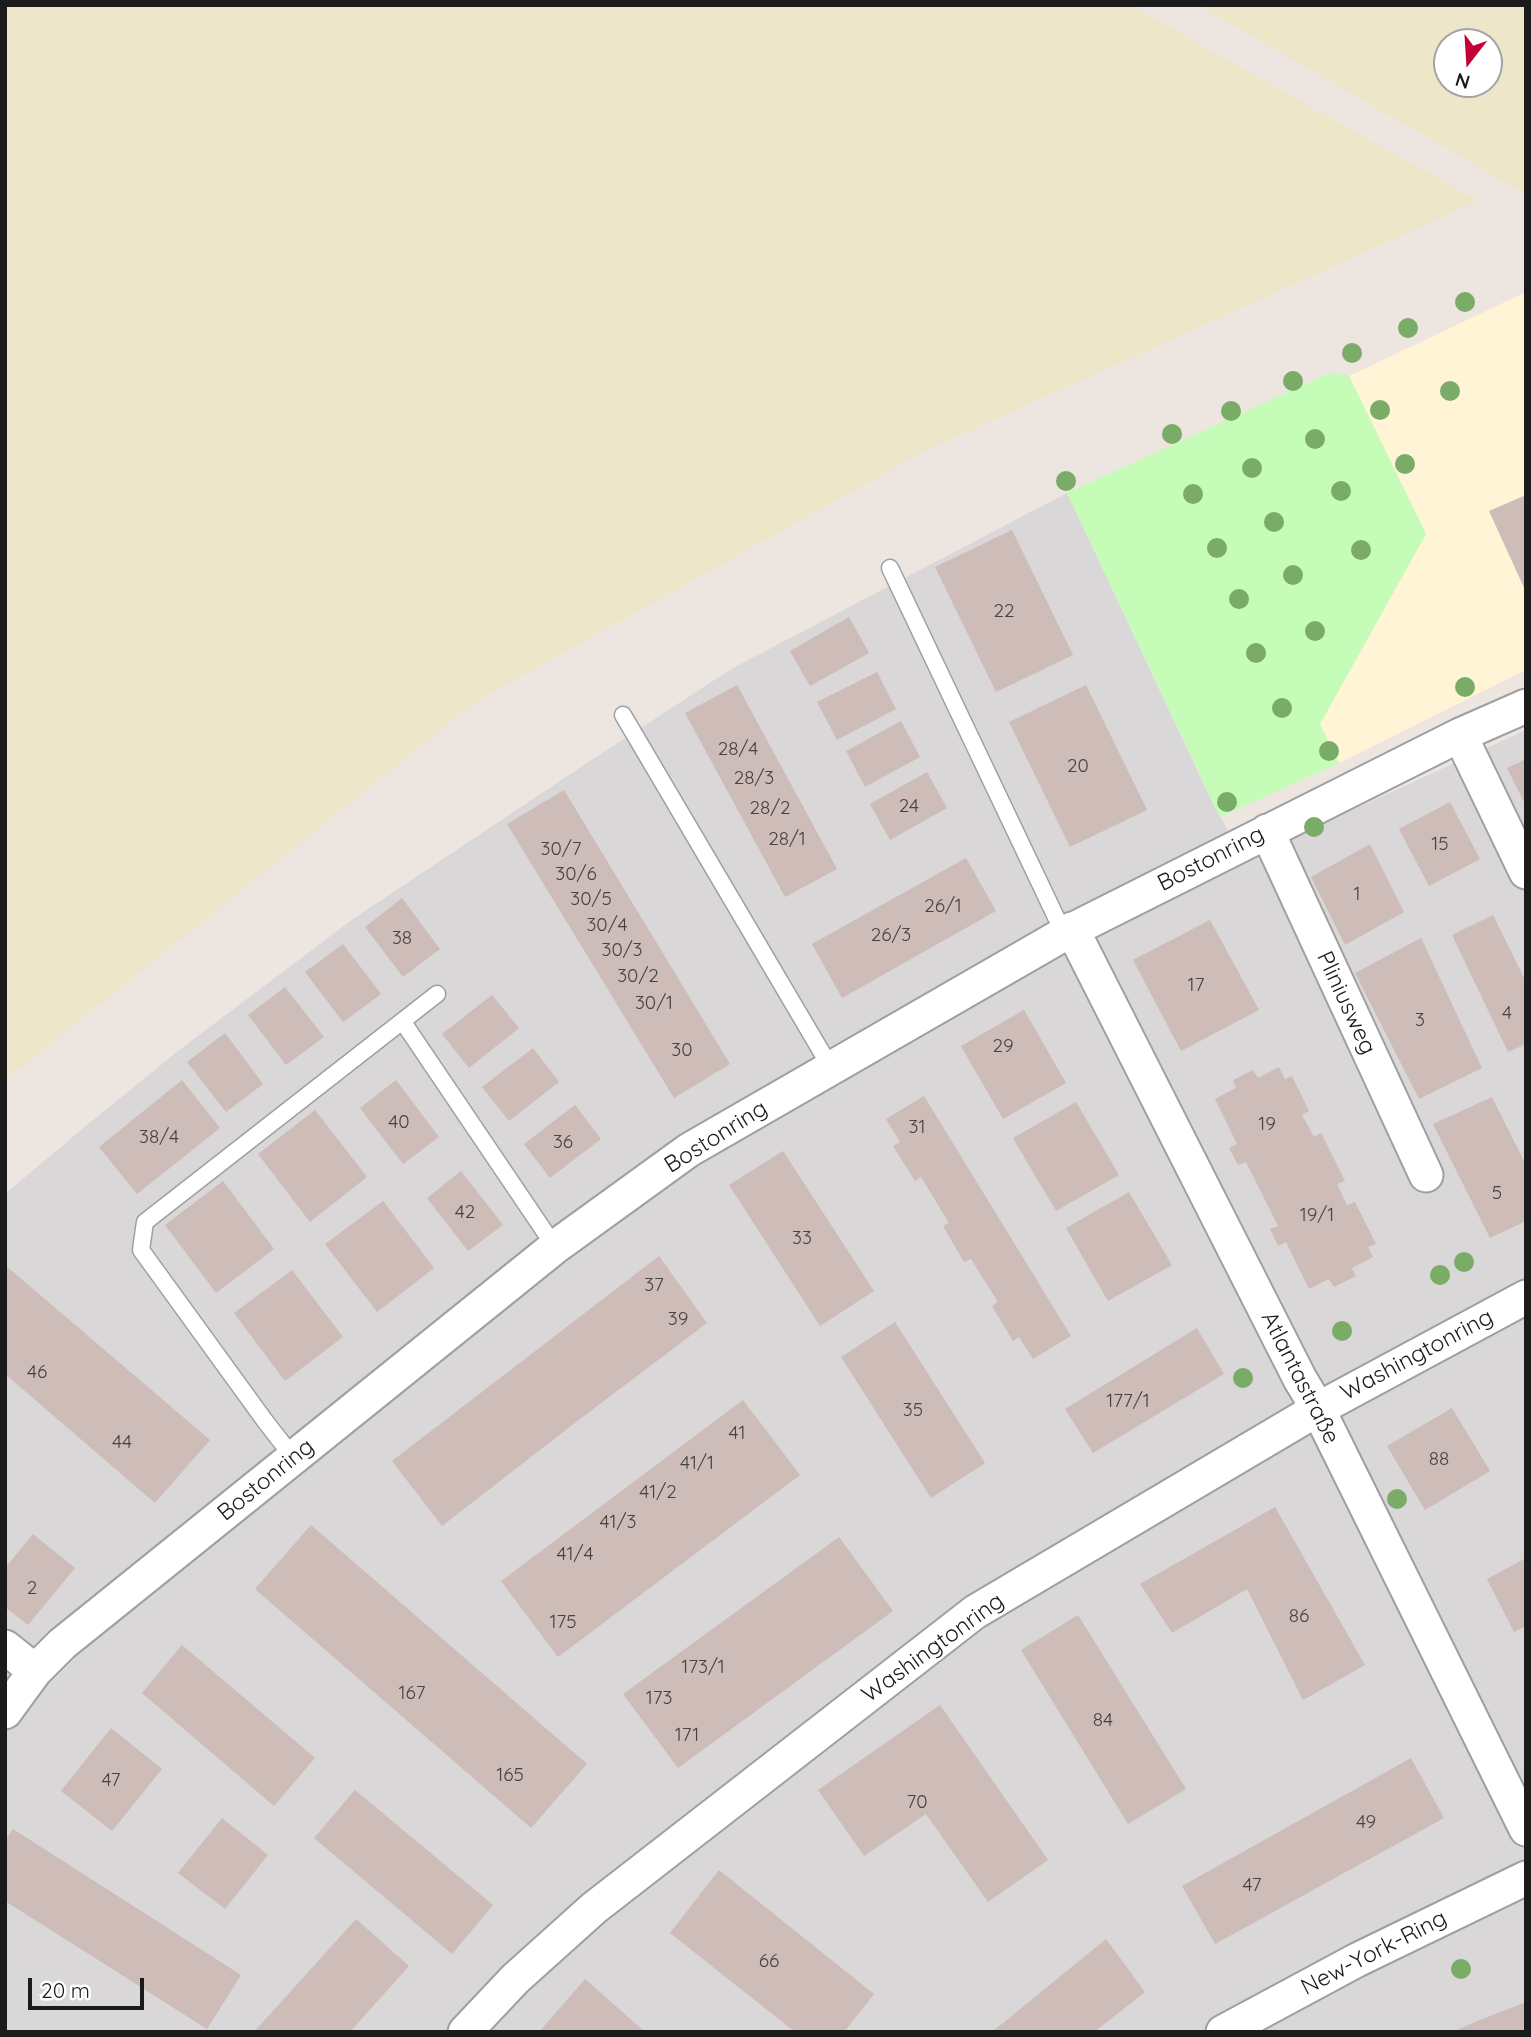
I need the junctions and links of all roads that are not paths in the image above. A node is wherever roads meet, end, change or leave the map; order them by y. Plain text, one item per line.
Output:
1 (890, 568) dead end
2 (1526, 706) edge
3 (623, 715) dead end
4 (1460, 735) junction
5 (1267, 831) junction
6 (1526, 872) edge
7 (1068, 931) junction
8 (436, 995) dead end
9 (403, 1022) junction
10 (831, 1068) junction
11 (1426, 1175) dead end
12 (555, 1247) junction
13 (1526, 1297) edge
14 (1318, 1409) junction
15 (293, 1457) junction
16 (5, 1647) edge
17 (35, 1671) junction
18 (5, 1712) edge
19 (1526, 1829) edge
20 (1526, 1878) edge
21 (465, 2032) edge
22 (1223, 2032) edge

1 - 7 lane
2 - 4 street, Bostonring
3 - 10 lane
4 - 5 street, Bostonring
4 - 6 street
5 - 7 street, Bostonring
5 - 11 street, Pliniusweg
7 - 10 street, Bostonring
7 - 14 street, Atlantastraße
8 - 9 lane
9 - 12 lane
9 - 15 lane
10 - 12 street, Bostonring
12 - 15 street, Bostonring
13 - 14 street, Washingtonring
14 - 19 street, Atlantastraße
14 - 21 street, Washingtonring
15 - 17 street, Bostonring
16 - 17 street
17 - 18 street, Bostonring
20 - 22 street, New-York-Ring

